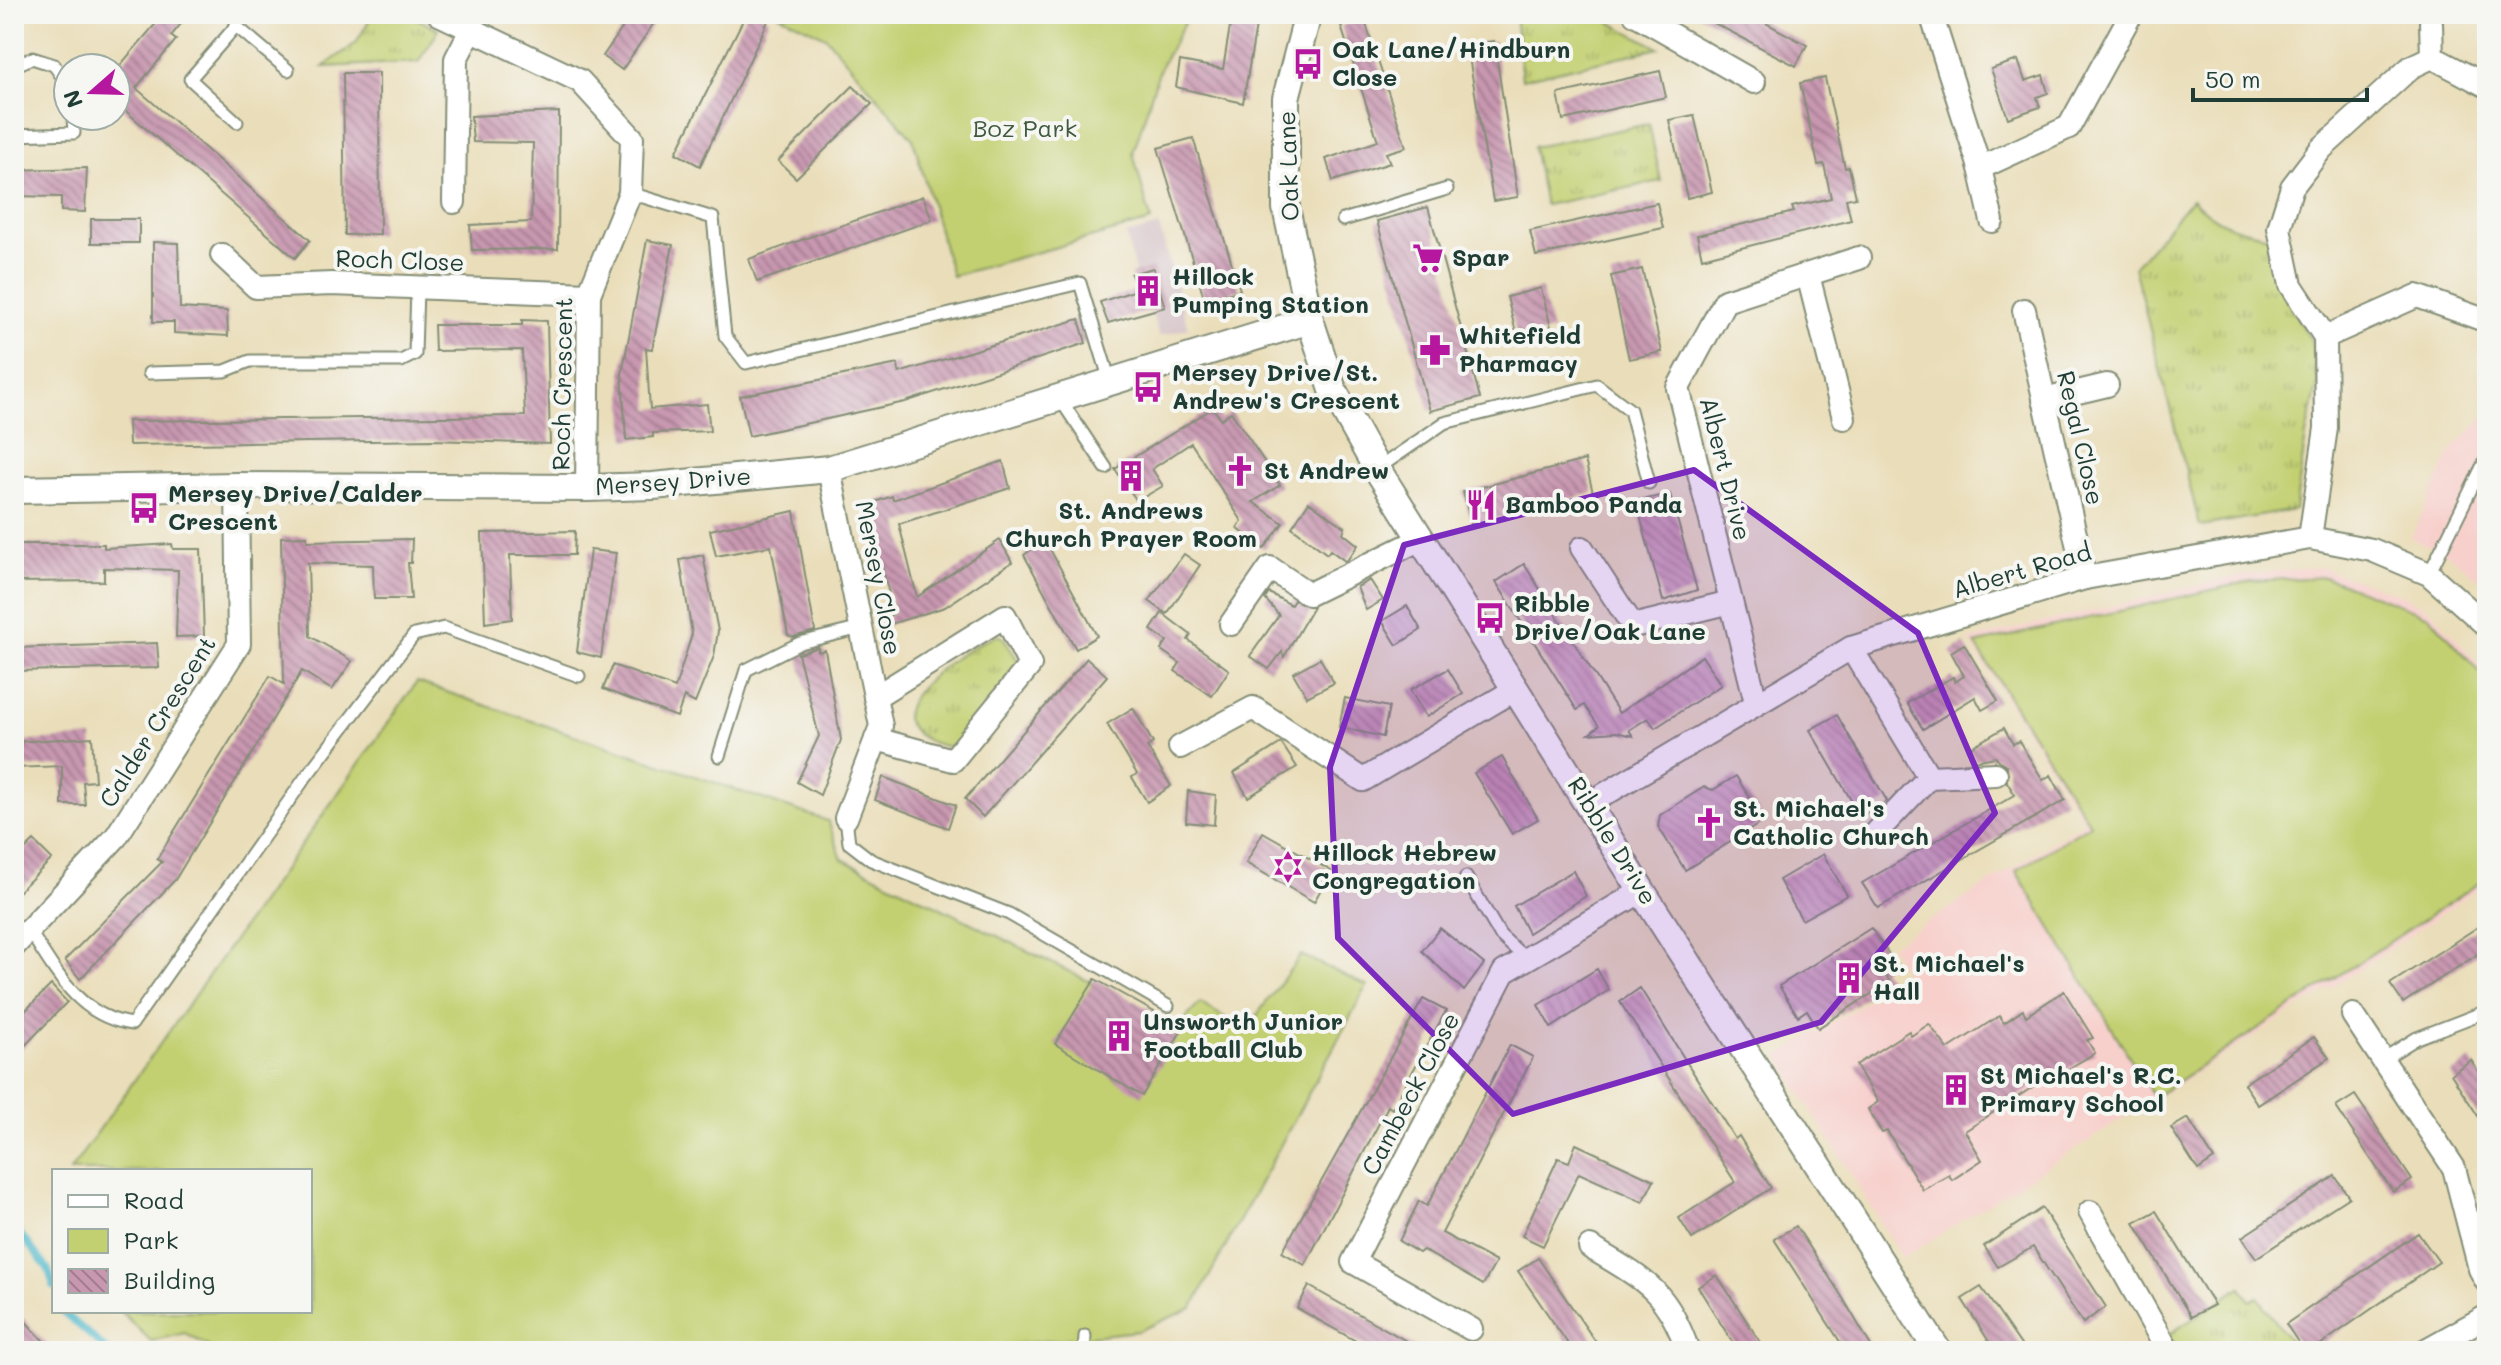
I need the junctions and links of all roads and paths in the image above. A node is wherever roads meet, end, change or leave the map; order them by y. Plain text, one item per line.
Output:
1 (439, 14) edge
2 (1308, 14) edge
3 (1635, 14) edge
4 (1931, 14) edge
5 (2131, 14) edge
6 (237, 20) edge
7 (2431, 23) dead end
8 (471, 30) junction
9 (2432, 57) junction
10 (52, 64) edge
11 (14, 66) edge
12 (288, 70) dead end
13 (1754, 82) dead end
14 (2487, 86) edge
15 (237, 122) dead end
16 (74, 132) edge
17 (14, 135) edge
18 (1980, 168) junction
19 (1447, 189) dead end
20 (630, 193) junction
21 (454, 202) dead end
22 (1343, 220) dead end
23 (1992, 221) dead end
24 (222, 255) dead end
25 (1859, 258) dead end
26 (1808, 275) junction
27 (417, 288) junction
28 (589, 294) junction
29 (2024, 310) dead end
30 (1310, 320) junction
31 (2487, 321) edge
32 (2325, 337) junction
33 (149, 373) dead end
34 (1110, 382) junction
35 (2107, 385) dead end
36 (1060, 397) junction
37 (2044, 400) junction
38 (1844, 418) dead end
39 (2487, 457) edge
40 (1106, 468) dead end
41 (829, 469) junction
42 (1377, 469) junction
43 (1649, 483) dead end
44 (237, 486) junction
45 (587, 488) junction
46 (14, 490) edge
47 (2310, 538) junction
48 (1421, 539) junction
49 (1582, 548) dead end
50 (2429, 574) junction
51 (2085, 578) junction
52 (1731, 602) junction
53 (1231, 624) dead end
54 (2487, 626) edge
55 (861, 628) junction
56 (1851, 648) junction
57 (579, 676) dead end
58 (1516, 689) junction
59 (875, 697) junction
60 (1756, 702) junction
61 (876, 739) junction
62 (1180, 747) dead end
63 (719, 756) dead end
64 (1996, 774) dead end
65 (1929, 777) junction
66 (1590, 803) junction
67 (846, 818) joint
68 (1875, 834) dead end
69 (1466, 877) dead end
70 (1642, 891) junction
71 (21, 938) edge
72 (1526, 959) junction
73 (1168, 1006) dead end
74 (2487, 1011) edge
75 (2353, 1015) dead end
76 (2383, 1059) junction
77 (2090, 1212) dead end
78 (1590, 1247) dead end
79 (2487, 1282) edge
80 (2487, 1316) edge
81 (1471, 1329) dead end
82 (1085, 1336) dead end
83 (1084, 1351) edge
84 (1688, 1351) edge
85 (1938, 1351) edge
86 (2168, 1351) edge
87 (2424, 1351) edge

1 - 8 street, Roch Crescent
2 - 30 street, Oak Lane
3 - 13 street
4 - 18 street
5 - 18 street
6 - 12 lane
6 - 15 lane
7 - 9 street
8 - 20 street, Roch Crescent
8 - 21 street
9 - 14 street
9 - 32 street
10 - 11 lane
16 - 17 lane
18 - 23 street
19 - 22 lane
20 - 28 street, Roch Crescent
20 - 34 lane
24 - 27 street, Roch Close
25 - 26 street, Albert Drive
26 - 38 street
26 - 52 street, Albert Drive
27 - 28 street, Roch Close
27 - 33 lane
28 - 45 street, Roch Crescent
29 - 37 street, Regal Close
30 - 34 street, Mersey Drive
30 - 42 street, Ribble Drive
31 - 32 street
32 - 47 street
34 - 36 street, Mersey Drive
35 - 37 street
36 - 40 lane
36 - 41 street, Mersey Drive
37 - 51 street, Regal Close
39 - 50 lane
41 - 45 street, Mersey Drive
41 - 55 street, Mersey Close
42 - 43 lane
42 - 48 street, Ribble Drive
44 - 45 street, Mersey Drive
44 - 46 street, Mersey Drive
44 - 71 street, Calder Crescent
47 - 50 street, Albert Road
47 - 51 street, Albert Road
48 - 53 street
48 - 58 street, Ribble Drive
49 - 52 street
50 - 54 street, Albert Road
51 - 56 street, Albert Road
52 - 60 street, Albert Drive
55 - 59 street, Mersey Close
55 - 63 lane
56 - 60 street, Albert Road
56 - 65 street
57 - 71 lane
58 - 62 street
58 - 66 street, Ribble Drive
59 - 61 street, Mersey Close
59 - 61 street, Mersey Close
60 - 66 street, Albert Road
61 - 67 street, Mersey Close
64 - 65 street
65 - 68 street
66 - 70 street, Ribble Drive
67 - 73 lane
69 - 72 lane
70 - 72 street, Cambeck Close
70 - 85 street, Ribble Drive
72 - 81 street, Cambeck Close
74 - 76 lane
75 - 76 street
76 - 79 street
77 - 86 street
78 - 84 street
80 - 87 street
82 - 83 lane

